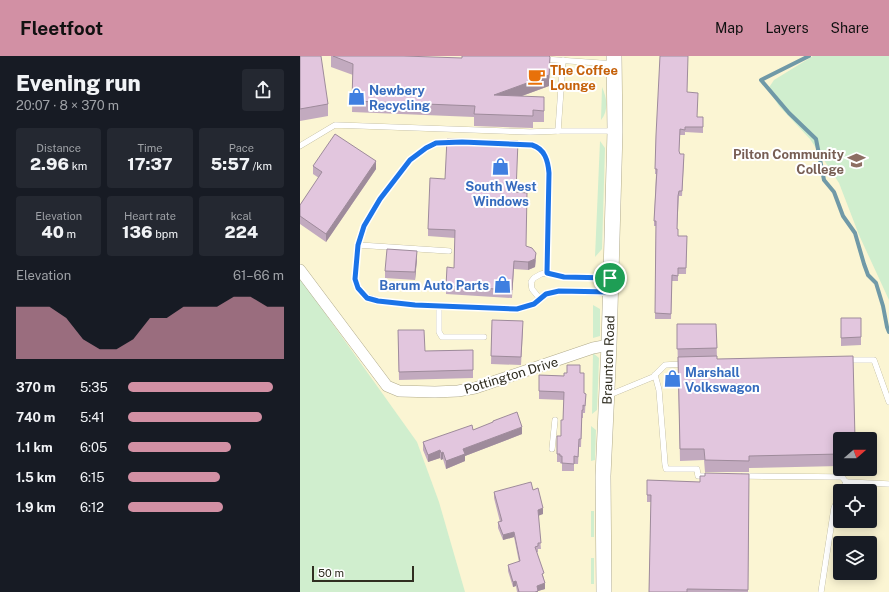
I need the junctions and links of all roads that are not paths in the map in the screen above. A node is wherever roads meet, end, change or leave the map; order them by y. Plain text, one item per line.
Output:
1 (532, 58) edge
2 (563, 60) junction
3 (614, 60) edge
4 (558, 131) junction
5 (615, 131) junction
6 (456, 142) edge
7 (501, 143) edge
8 (300, 146) edge
9 (358, 245) junction
10 (449, 251) dead end
11 (300, 270) edge
12 (547, 273) junction
13 (610, 285) junction
14 (540, 299) junction
15 (438, 306) junction
16 (484, 337) dead end
17 (609, 345) junction
18 (843, 360) edge
19 (689, 364) edge
20 (655, 375) junction
21 (607, 397) junction
22 (889, 402) edge
23 (555, 420) dead end
24 (552, 449) dead end
25 (714, 476) edge
26 (738, 476) edge
27 (846, 482) joint
28 (889, 484) edge
29 (833, 514) edge
30 (604, 592) edge
31 (821, 592) edge

1 - 2 lane
2 - 3 lane
2 - 4 lane
3 - 5 main road, Braunton Road
4 - 5 lane
4 - 8 lane
5 - 13 main road, Braunton Road
6 - 9 lane
7 - 12 lane
9 - 10 lane
9 - 15 lane
11 - 17 street, Pottington Drive
12 - 13 lane
12 - 14 lane
13 - 14 lane
13 - 17 main road, Braunton Road
14 - 15 lane
15 - 16 lane
17 - 21 main road, Braunton Road
18 - 22 lane
19 - 20 lane
20 - 21 lane
20 - 25 lane
21 - 30 main road, Braunton Road
23 - 24 lane
26 - 27 lane
27 - 28 lane
29 - 31 lane

